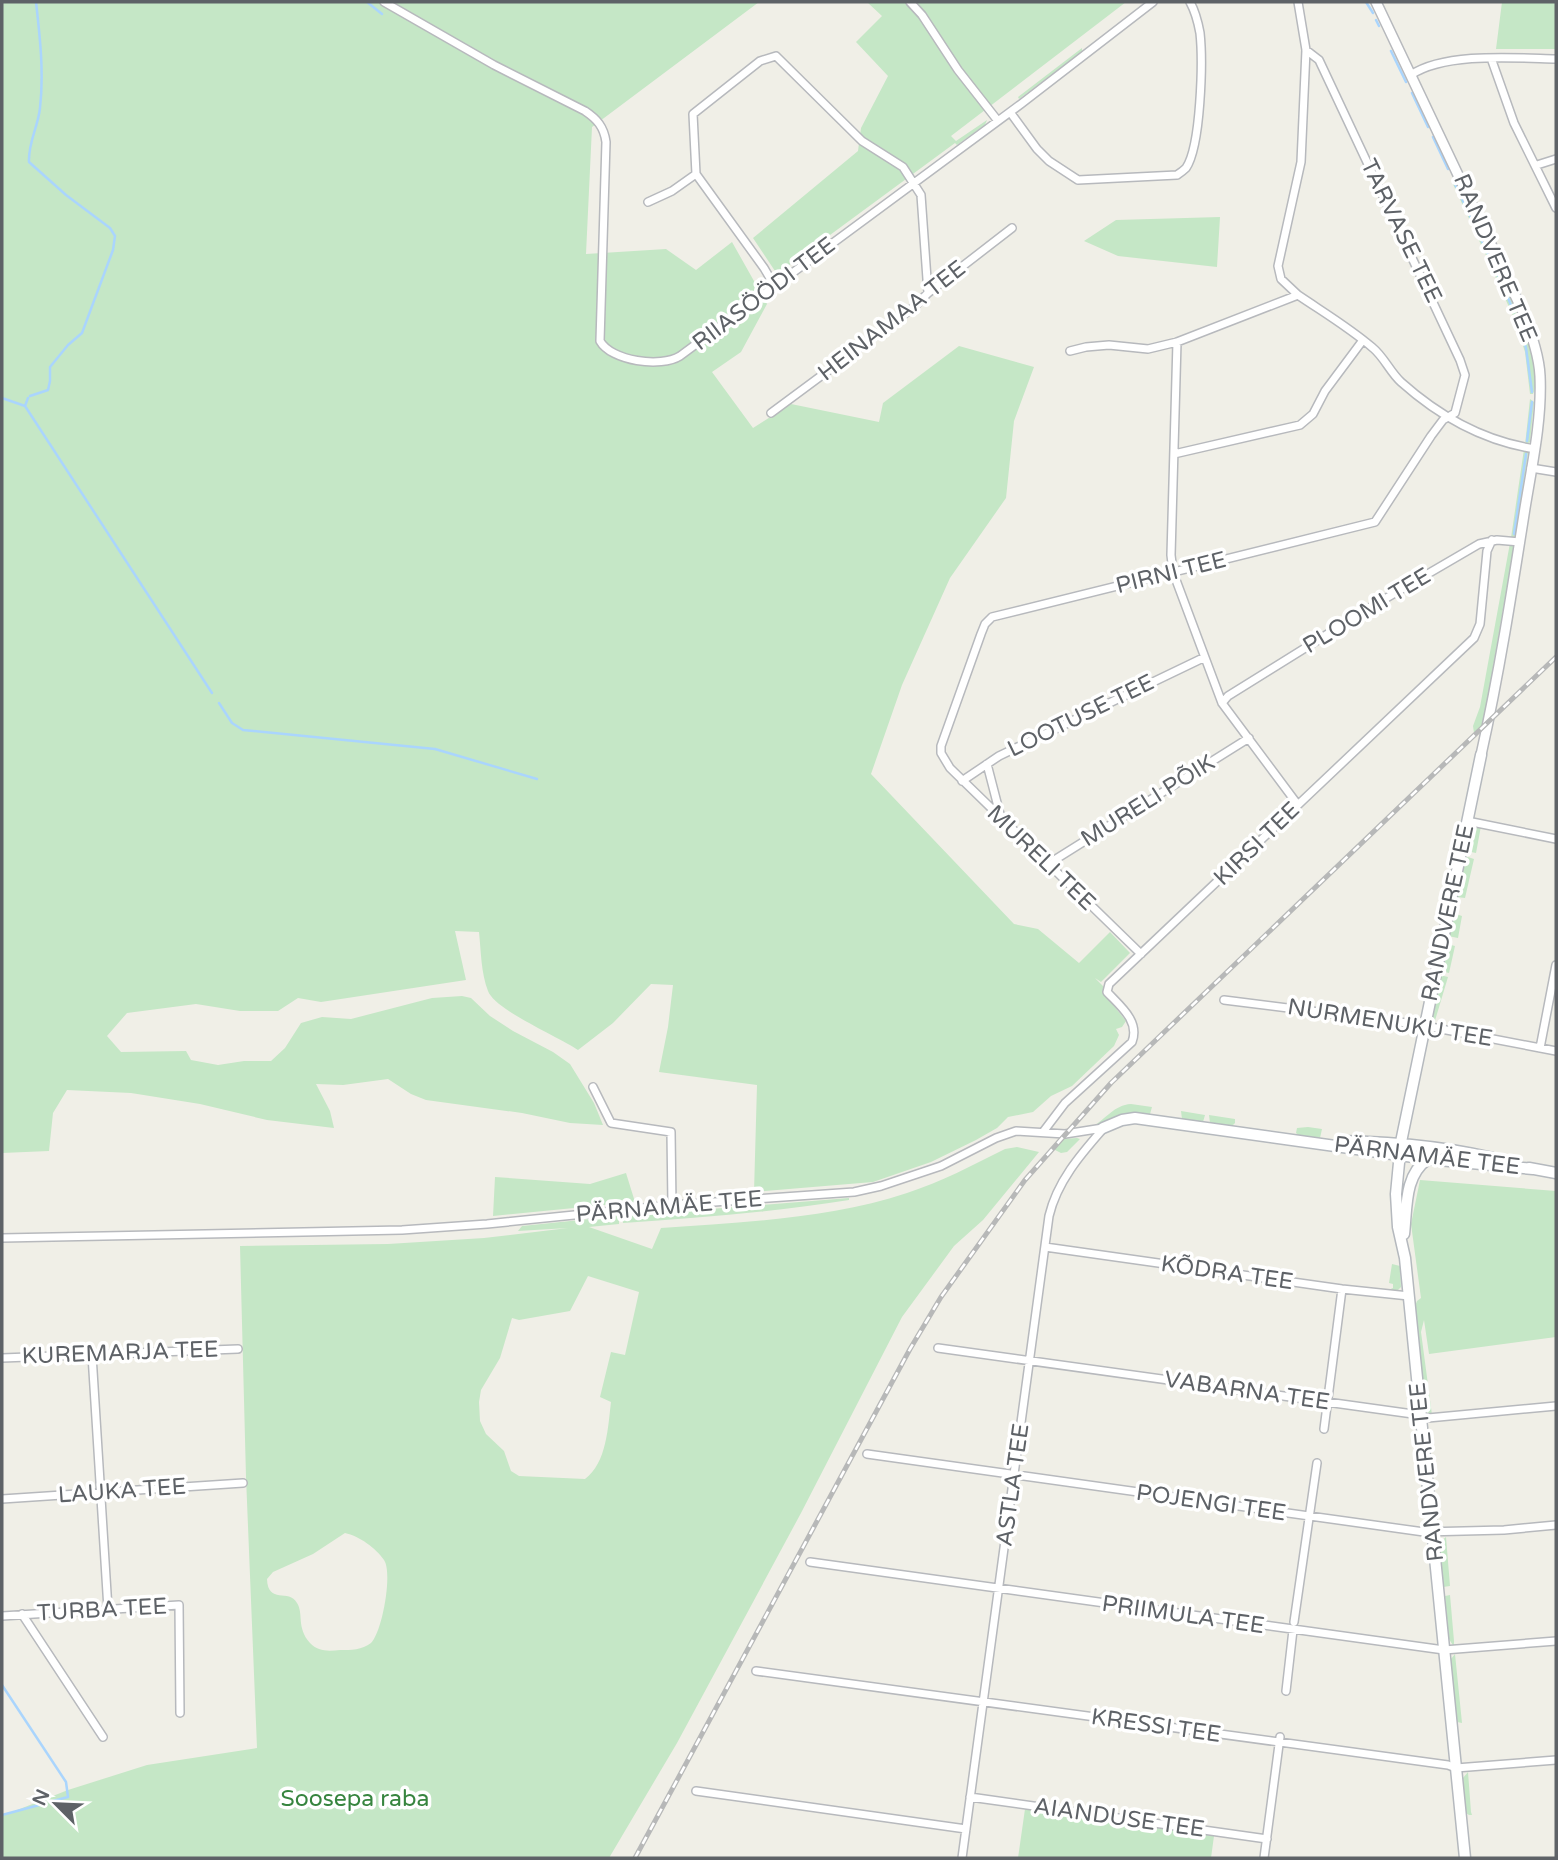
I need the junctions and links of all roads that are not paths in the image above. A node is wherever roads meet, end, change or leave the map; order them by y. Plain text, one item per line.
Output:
1 (384, 2) edge
2 (910, 2) edge
3 (1153, 2) edge
4 (1190, 2) edge
5 (1298, 2) edge
6 (1376, 2) edge
7 (1306, 50) junction
8 (1491, 58) junction
9 (1556, 59) edge
10 (1411, 75) junction
11 (1010, 112) junction
12 (998, 121) junction
13 (1556, 159) edge
14 (1537, 165) junction
15 (696, 174) junction
16 (914, 181) junction
17 (648, 202) dead end
18 (1556, 208) edge
19 (1012, 228) dead end
20 (774, 285) junction
21 (928, 293) junction
22 (1298, 295) junction
23 (1363, 340) junction
24 (1177, 342) junction
25 (1070, 351) dead end
26 (771, 413) dead end
27 (1448, 418) junction
28 (1535, 449) junction
29 (1174, 454) junction
30 (1531, 468) junction
31 (1556, 472) edge
32 (1492, 540) junction
33 (1520, 542) junction
34 (1173, 572) junction
35 (1203, 657) junction
36 (1222, 703) junction
37 (1249, 738) junction
38 (1480, 755) joint
39 (944, 760) joint
40 (987, 764) junction
41 (962, 781) junction
42 (1298, 805) junction
43 (1001, 818) junction
44 (1467, 821) junction
45 (1556, 839) edge
46 (1050, 866) junction
47 (1141, 954) junction
48 (1556, 965) edge
49 (1224, 1000) dead end
50 (1424, 1026) junction
51 (1540, 1048) junction
52 (1556, 1051) edge
53 (593, 1087) dead end
54 (1103, 1128) junction
55 (1042, 1132) junction
56 (1322, 1142) junction
57 (1401, 1142) junction
58 (1399, 1155) junction
59 (1428, 1158) junction
60 (1533, 1169) junction
61 (1556, 1173) edge
62 (672, 1205) junction
63 (2, 1238) edge
64 (1403, 1241) junction
65 (1045, 1247) junction
66 (1342, 1289) junction
67 (1409, 1296) junction
68 (938, 1348) dead end
69 (238, 1349) dead end
70 (92, 1354) junction
71 (2, 1358) edge
72 (1030, 1361) junction
73 (1327, 1402) junction
74 (1556, 1406) edge
75 (1421, 1416) junction
76 (1324, 1429) dead end
77 (867, 1454) dead end
78 (1317, 1463) dead end
79 (1014, 1476) junction
80 (243, 1483) dead end
81 (100, 1493) junction
82 (2, 1499) edge
83 (1309, 1517) junction
84 (1556, 1525) edge
85 (1433, 1532) junction
86 (810, 1562) dead end
87 (999, 1590) junction
88 (108, 1609) junction
89 (22, 1614) junction
90 (2, 1616) edge
91 (1294, 1626) junction
92 (1556, 1641) edge
93 (1444, 1650) junction
94 (756, 1671) dead end
95 (1286, 1691) dead end
96 (983, 1702) junction
97 (180, 1713) dead end
98 (103, 1737) dead end
99 (1280, 1740) junction
100 (1556, 1760) edge
101 (1456, 1768) junction
102 (696, 1791) dead end
103 (970, 1797) junction
104 (965, 1829) junction
105 (1267, 1839) junction
106 (962, 1858) edge
107 (1264, 1858) edge
108 (1465, 1858) edge

1 - 20 street, RIIASÖÖDI TEE
2 - 12 street
3 - 11 street, RIIASÖÖDI TEE
4 - 11 street
5 - 7 street
6 - 10 street, RANDVERE TEE
7 - 22 street
7 - 27 street, TARVASE TEE
8 - 9 street
8 - 10 street
8 - 14 street
10 - 28 street, RANDVERE TEE
11 - 12 street, RIIASÖÖDI TEE
12 - 16 street, RIIASÖÖDI TEE
13 - 14 street
14 - 18 street
15 - 16 street
15 - 17 street
15 - 20 street
16 - 20 street, RIIASÖÖDI TEE
16 - 21 street
19 - 21 street, HEINAMAA TEE
21 - 26 street, HEINAMAA TEE
22 - 23 street
22 - 24 street
23 - 27 street
23 - 29 street
24 - 25 street
24 - 29 street
27 - 28 street
27 - 34 street, PIRNI TEE
28 - 30 street, RANDVERE TEE
29 - 34 street
30 - 31 street
30 - 33 street, RANDVERE TEE
32 - 33 street, PLOOMI TEE
32 - 36 street, PLOOMI TEE
32 - 42 street, KIRSI TEE
33 - 38 street, RANDVERE TEE
34 - 35 street
34 - 39 street, PIRNI TEE
35 - 36 street
35 - 40 street, LOOTUSE TEE
36 - 37 street
37 - 42 street
37 - 46 street, MURELI PÕIK
38 - 44 main road, RANDVERE TEE
39 - 41 street, MURELI TEE
40 - 41 street, LOOTUSE TEE
40 - 43 street
41 - 43 street, MURELI TEE
42 - 47 street, KIRSI TEE
43 - 46 street, MURELI TEE
44 - 45 street
44 - 50 main road, RANDVERE TEE
46 - 47 street, MURELI TEE
47 - 55 street, KIRSI TEE
48 - 51 street
49 - 50 street, NURMENUKU TEE
50 - 51 street, NURMENUKU TEE
50 - 57 main road, RANDVERE TEE
51 - 52 street, NURMENUKU TEE
53 - 62 street
54 - 55 street, PÄRNAMÄE TEE
54 - 56 main road, PÄRNAMÄE TEE
54 - 65 street, ASTLA TEE
55 - 62 street, PÄRNAMÄE TEE
56 - 57 main road, PÄRNAMÄE TEE
56 - 58 main road, PÄRNAMÄE TEE
57 - 58 main road, RANDVERE TEE
57 - 60 main road, PÄRNAMÄE TEE
58 - 59 main road, PÄRNAMÄE TEE
58 - 64 main road, RANDVERE TEE
59 - 60 main road, PÄRNAMÄE TEE
59 - 64 main road
60 - 61 main road, PÄRNAMÄE TEE
62 - 63 street, PÄRNAMÄE TEE
64 - 67 main road, RANDVERE TEE
65 - 66 street, KÕDRA TEE
65 - 72 street, ASTLA TEE
66 - 67 street, KÕDRA TEE
66 - 73 street
67 - 75 main road, RANDVERE TEE
68 - 72 street, VABARNA TEE
69 - 70 street, KUREMARJA TEE
70 - 71 street, KUREMARJA TEE
70 - 81 street
72 - 73 street, VABARNA TEE
72 - 79 street, ASTLA TEE
73 - 75 street, VABARNA TEE
73 - 76 street
74 - 75 street, VABARNA TEE
75 - 85 main road, RANDVERE TEE
77 - 79 street, POJENGI TEE
78 - 83 street
79 - 83 street, POJENGI TEE
79 - 87 street, ASTLA TEE
80 - 81 street, LAUKA TEE
81 - 82 street, LAUKA TEE
81 - 88 street
83 - 85 street, POJENGI TEE
83 - 91 street
84 - 85 street, POJENGI TEE
85 - 93 main road, RANDVERE TEE
86 - 87 street, PRIIMULA TEE
87 - 91 street, PRIIMULA TEE
87 - 96 street, ASTLA TEE
88 - 89 street, TURBA TEE
88 - 97 street, TURBA TEE
89 - 90 street, TURBA TEE
89 - 98 street
91 - 93 street, PRIIMULA TEE
91 - 95 street
92 - 93 street, PRIIMULA TEE
93 - 101 main road, RANDVERE TEE
94 - 96 street, KRESSI TEE
96 - 99 street, KRESSI TEE
96 - 103 street, ASTLA TEE
99 - 101 street, KRESSI TEE
99 - 105 street
100 - 101 street, KRESSI TEE
101 - 108 main road, RANDVERE TEE
102 - 104 street
103 - 104 street, ASTLA TEE
103 - 105 street, AIANDUSE TEE
104 - 106 street, ASTLA TEE
105 - 107 street

